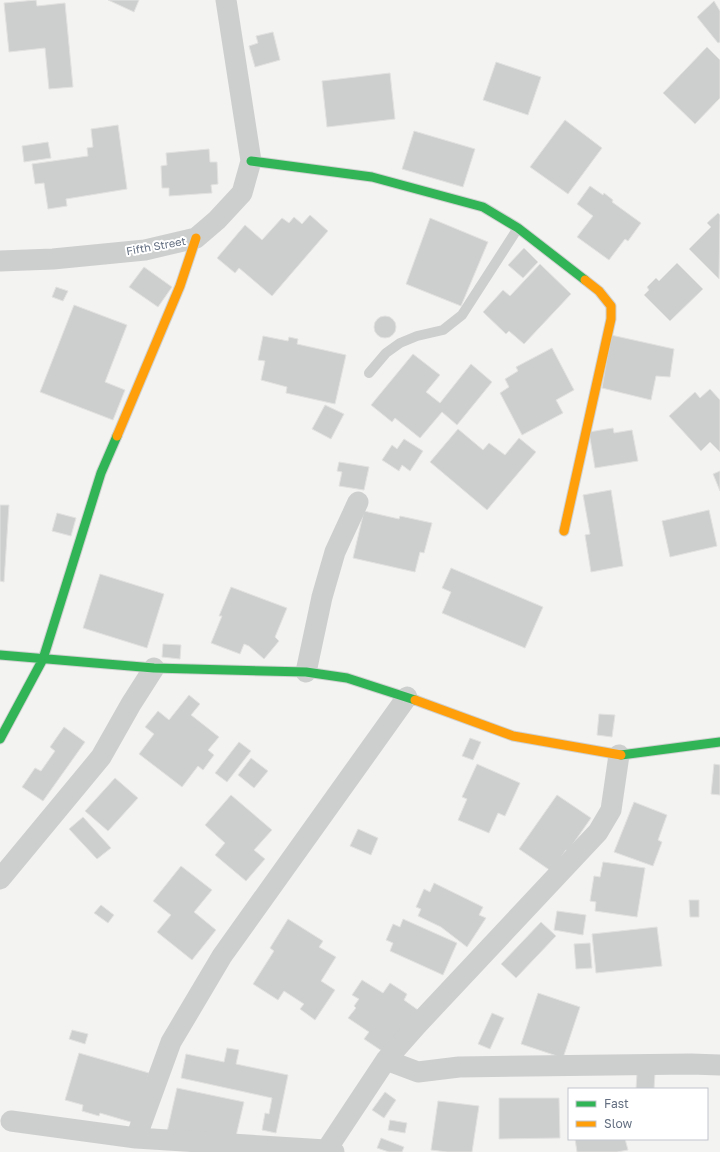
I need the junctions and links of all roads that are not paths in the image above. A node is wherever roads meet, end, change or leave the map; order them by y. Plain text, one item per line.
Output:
1 (226, 0) edge
2 (251, 161) junction
3 (518, 228) junction
4 (196, 238) junction
5 (0, 260) edge
6 (369, 373) dead end
7 (358, 502) dead end
8 (564, 531) dead end
9 (0, 655) edge
10 (43, 659) junction
11 (154, 668) junction
12 (306, 672) junction
13 (408, 697) junction
14 (0, 738) edge
15 (720, 742) edge
16 (619, 755) junction
17 (0, 879) edge
18 (386, 1060) junction
19 (720, 1065) edge
20 (11, 1120) dead end
21 (136, 1138) junction
22 (328, 1151) edge

1 - 2 street, Fifth Street
2 - 3 street
2 - 4 street, Fifth Street
3 - 6 lane
3 - 8 street
4 - 5 street, Fifth Street
4 - 10 street
7 - 12 street
9 - 10 street
10 - 11 street
10 - 14 street
11 - 12 street
11 - 17 street
12 - 13 street
13 - 16 street
13 - 21 street
15 - 16 street
16 - 18 street
18 - 19 street
18 - 22 street
20 - 21 street
21 - 22 street

